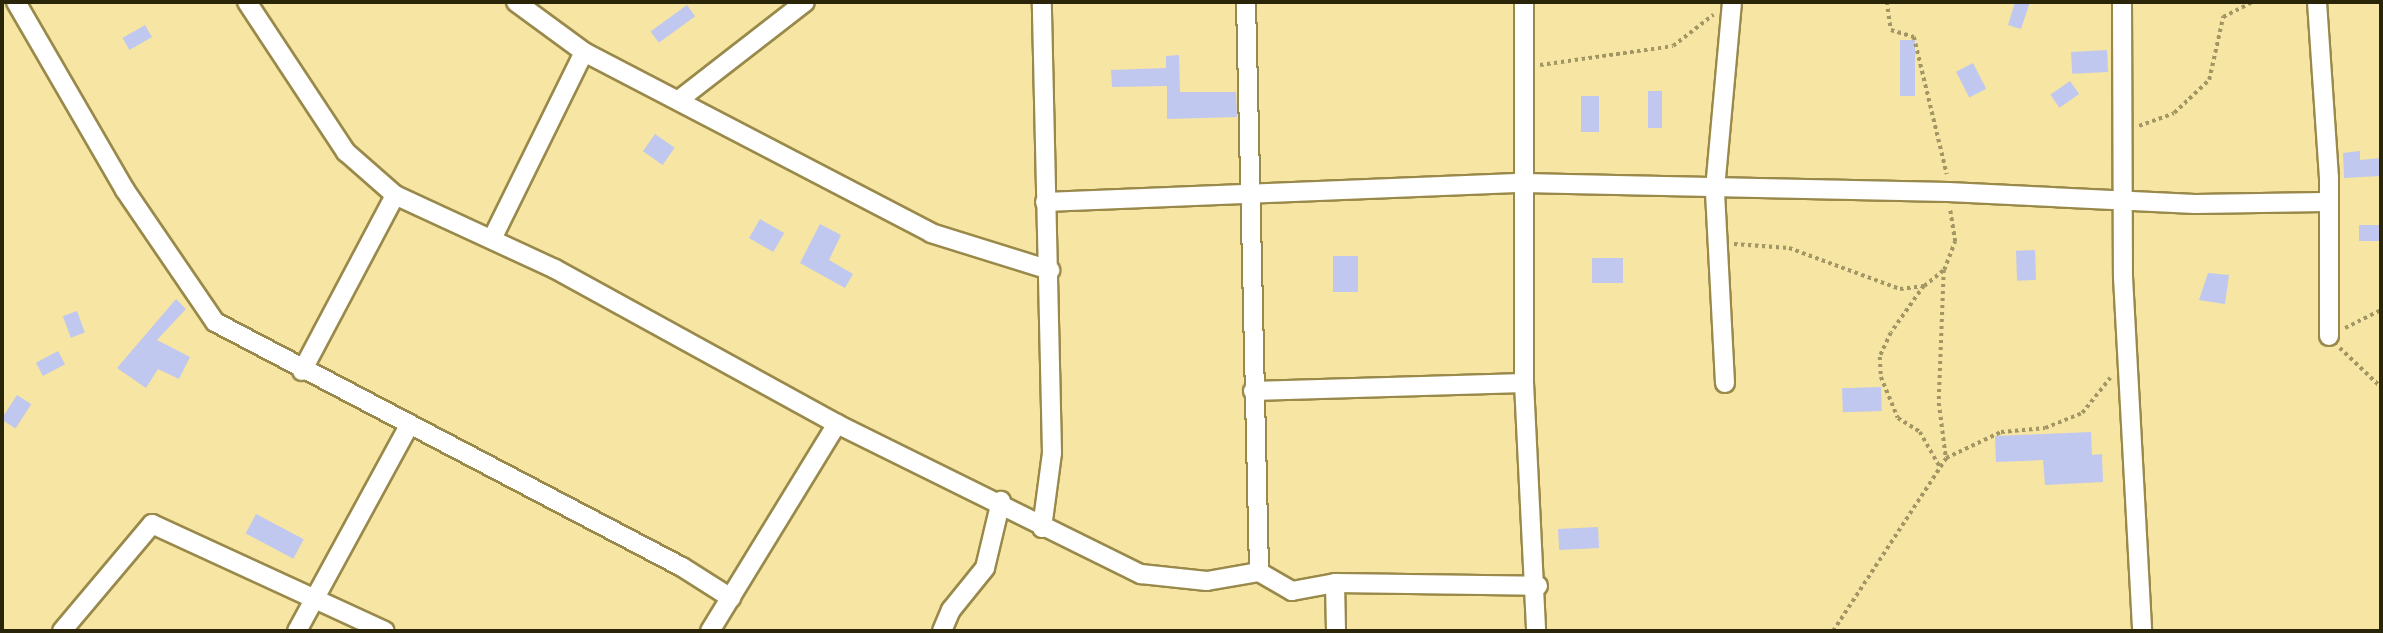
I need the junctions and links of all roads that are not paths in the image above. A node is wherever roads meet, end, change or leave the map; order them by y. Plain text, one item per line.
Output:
1 (16, 2) edge
2 (247, 2) edge
3 (516, 2) edge
4 (805, 2) edge
5 (1042, 2) edge
6 (1246, 2) edge
7 (1524, 2) edge
8 (2122, 2) edge
9 (2317, 2) edge
10 (1726, 5) edge
11 (584, 52) junction
12 (680, 99) junction
13 (1523, 183) junction
14 (1715, 190) junction
15 (1252, 191) junction
16 (395, 195) junction
17 (2123, 198) junction
18 (1045, 202) junction
19 (2325, 202) junction
20 (492, 239) junction
21 (1050, 270) junction
22 (2329, 336) road end
23 (302, 371) junction
24 (1524, 383) junction
25 (1725, 383) dead end
26 (1253, 391) junction
27 (838, 424) junction
28 (409, 426) junction
29 (1001, 501) junction
30 (1042, 528) junction
31 (1259, 572) junction
32 (1335, 583) junction
33 (1538, 586) junction
34 (731, 598) junction
35 (314, 599) junction
36 (62, 631) edge
37 (297, 631) edge
38 (385, 631) edge
39 (710, 631) edge
40 (942, 631) edge
41 (1336, 631) edge
42 (1536, 631) edge
43 (2142, 631) edge

1 - 23 street
2 - 16 street
3 - 11 street
4 - 12 street
5 - 18 street
6 - 15 street
7 - 13 street
8 - 17 street
9 - 19 street
10 - 14 street
11 - 12 street
11 - 20 street
12 - 21 street
13 - 14 street
13 - 15 street
13 - 24 street
14 - 17 street
14 - 25 street
15 - 18 street
15 - 26 street
16 - 20 street
16 - 23 street
17 - 19 street
17 - 43 street
18 - 21 street
19 - 22 street
20 - 27 street
21 - 30 street
23 - 28 street
24 - 26 street
24 - 33 street
26 - 31 street
27 - 29 street
27 - 34 street
28 - 34 street
28 - 35 street
29 - 30 street
29 - 40 street
30 - 31 street
31 - 32 street
32 - 33 street
32 - 41 street
33 - 42 street
34 - 39 street
35 - 36 street
35 - 37 street
35 - 38 street

